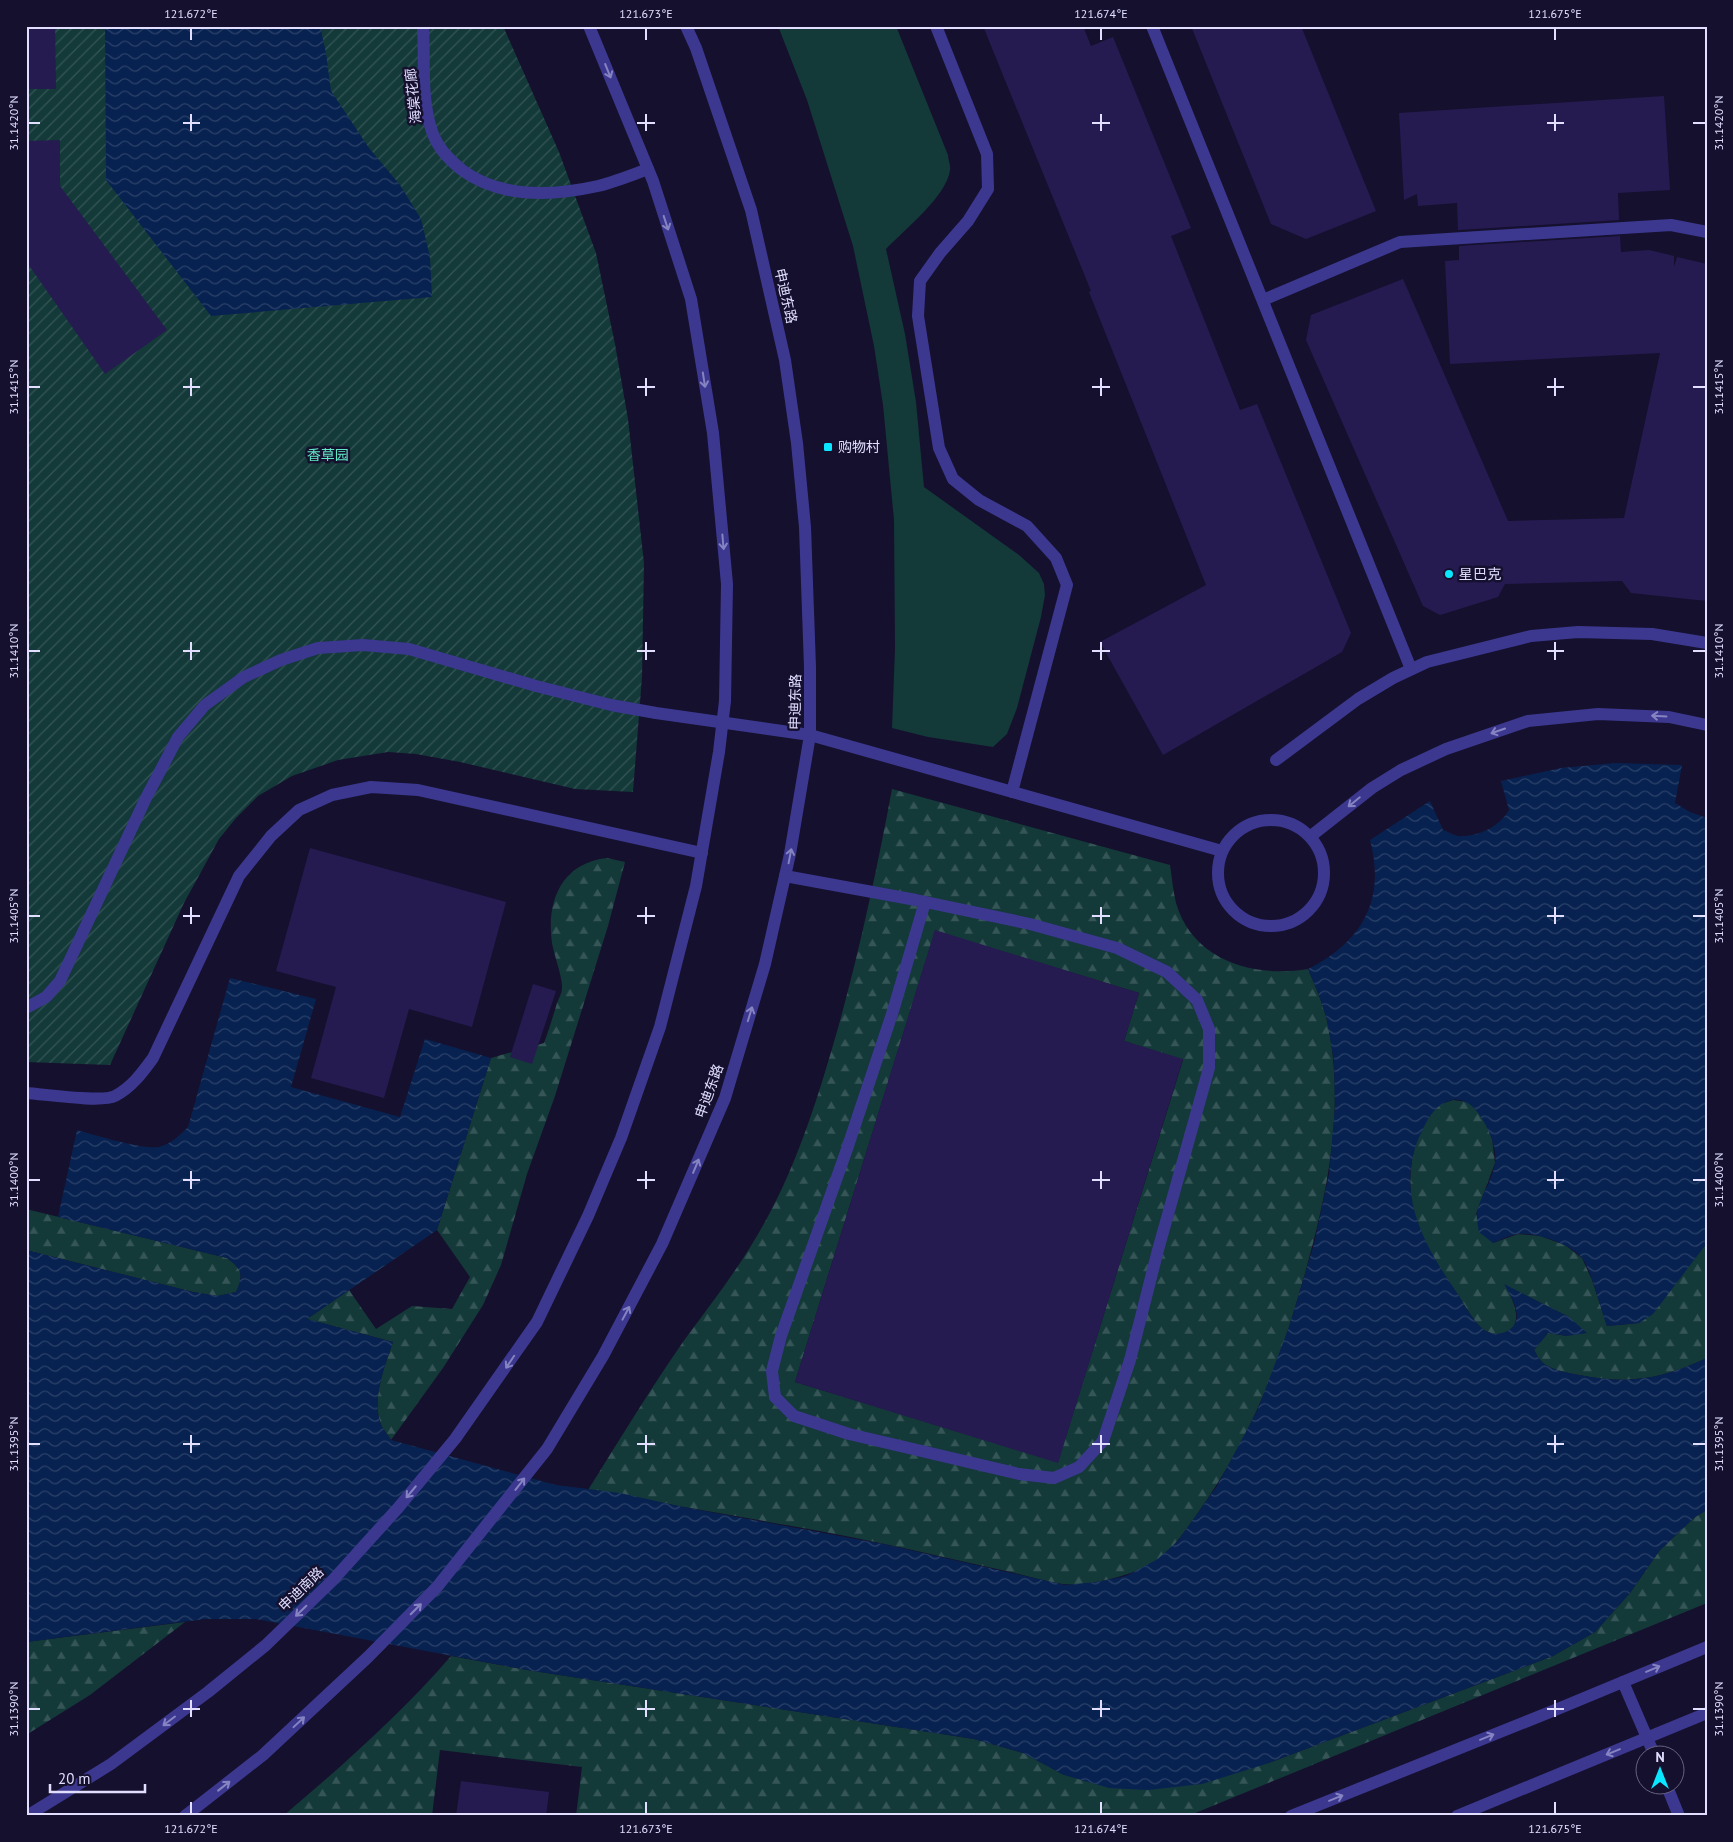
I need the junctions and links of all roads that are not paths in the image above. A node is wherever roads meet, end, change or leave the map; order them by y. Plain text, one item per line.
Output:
1 (423, 26) edge
2 (589, 26) edge
3 (686, 26) edge
4 (936, 26) edge
5 (1152, 26) edge
6 (648, 169) junction
7 (1707, 232) edge
8 (1263, 300) junction
9 (1707, 642) edge
10 (1411, 669) junction
11 (722, 722) junction
12 (1707, 725) edge
13 (810, 735) junction
14 (1276, 760) dead end
15 (1012, 792) junction
16 (1311, 836) junction
17 (1222, 851) junction
18 (702, 853) junction
19 (785, 876) junction
20 (925, 902) junction
21 (26, 1008) edge
22 (26, 1093) edge
23 (1707, 1647) edge
24 (1623, 1682) junction
25 (1707, 1713) edge
26 (1647, 1738) junction
27 (1650, 1744) edge
28 (1670, 1794) edge
29 (27, 1816) edge
30 (185, 1816) edge
31 (1291, 1816) edge
32 (1457, 1816) edge
33 (1679, 1816) edge

1 - 6 street, 海棠花廊
2 -> 6 street
3 - 13 street, 申迪东路
4 - 15 street
5 - 8 street
6 -> 11 street
7 - 8 street
8 - 10 street
9 - 10 street
10 - 14 street
11 - 13 street
11 - 18 street
11 - 21 street
12 -> 16 street
13 - 15 street
19 -> 13 street, 申迪东路
15 - 17 street
16 - 17 street
16 - 17 street
18 - 22 street
18 -> 29 street, 申迪南路
19 - 20 street
30 -> 19 street, 申迪东路
20 - 20 street
24 -> 23 street
24 - 26 street
31 -> 24 street
25 - 26 street
26 - 27 street
26 -> 32 street
28 - 33 street

